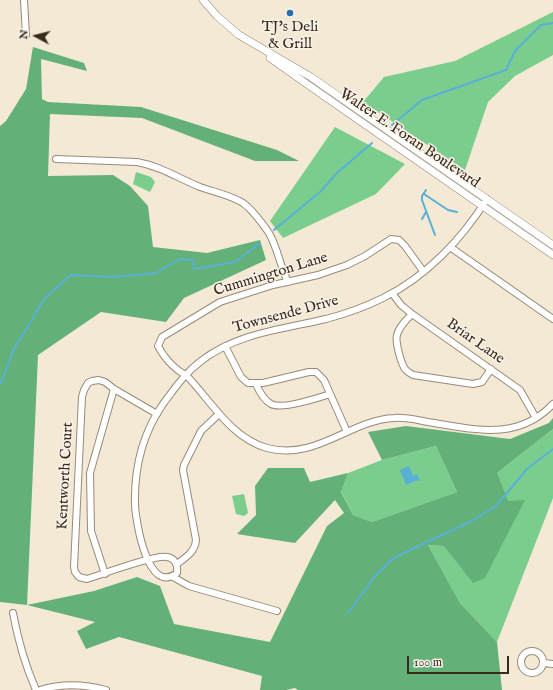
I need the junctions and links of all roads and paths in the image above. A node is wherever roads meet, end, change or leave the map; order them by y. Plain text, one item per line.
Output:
1 (24, 0) edge
2 (203, 0) edge
3 (26, 35) dead end
4 (56, 159) dead end
5 (485, 202) junction
6 (553, 245) edge
7 (450, 247) junction
8 (553, 255) edge
9 (423, 271) junction
10 (288, 282) junction
11 (392, 293) junction
12 (412, 314) junction
13 (553, 319) edge
14 (225, 346) junction
15 (491, 369) junction
16 (186, 375) junction
17 (256, 384) junction
18 (114, 389) junction
19 (330, 394) junction
20 (553, 404) edge
21 (157, 414) junction
22 (219, 414) junction
23 (536, 418) junction
24 (347, 432) junction
25 (148, 560) junction
26 (177, 564) junction
27 (105, 574) junction
28 (172, 577) junction
29 (277, 611) dead end
30 (13, 613) dead end
31 (544, 663) dead end
32 (553, 664) edge
33 (36, 690) edge
34 (40, 690) edge
35 (106, 690) edge

1 - 3 street
2 - 5 street, Walter E. Foran Boulevard
4 - 10 street
5 - 6 street, Walter E. Foran Boulevard
5 - 7 street, Townsende Drive
5 - 8 street, Walter E. Foran Boulevard
7 - 9 street, Townsende Drive
7 - 13 street
9 - 10 street, Cummington Lane
9 - 11 street, Townsende Drive
10 - 16 street, Cummington Lane
11 - 12 street, Briar Lane
11 - 14 street, Townsende Drive
12 - 15 street, Briar Lane
12 - 15 street
14 - 16 street, Townsende Drive
14 - 17 street
15 - 23 street, Briar Lane
16 - 21 street, Townsende Drive
16 - 22 street, Cummington Lane
17 - 19 street
17 - 19 street
18 - 21 street, Kentworth Court
18 - 27 street
18 - 27 street, Kentworth Court
19 - 24 street
20 - 23 street, Cummington Lane
21 - 25 street, Townsende Drive
22 - 24 street, Cummington Lane
22 - 26 street
23 - 24 street, Cummington Lane
25 - 26 street
25 - 27 street, Kentworth Court
25 - 28 street, Townsende Drive
26 - 28 street
28 - 29 street
30 - 33 street
31 - 32 street
34 - 35 street

